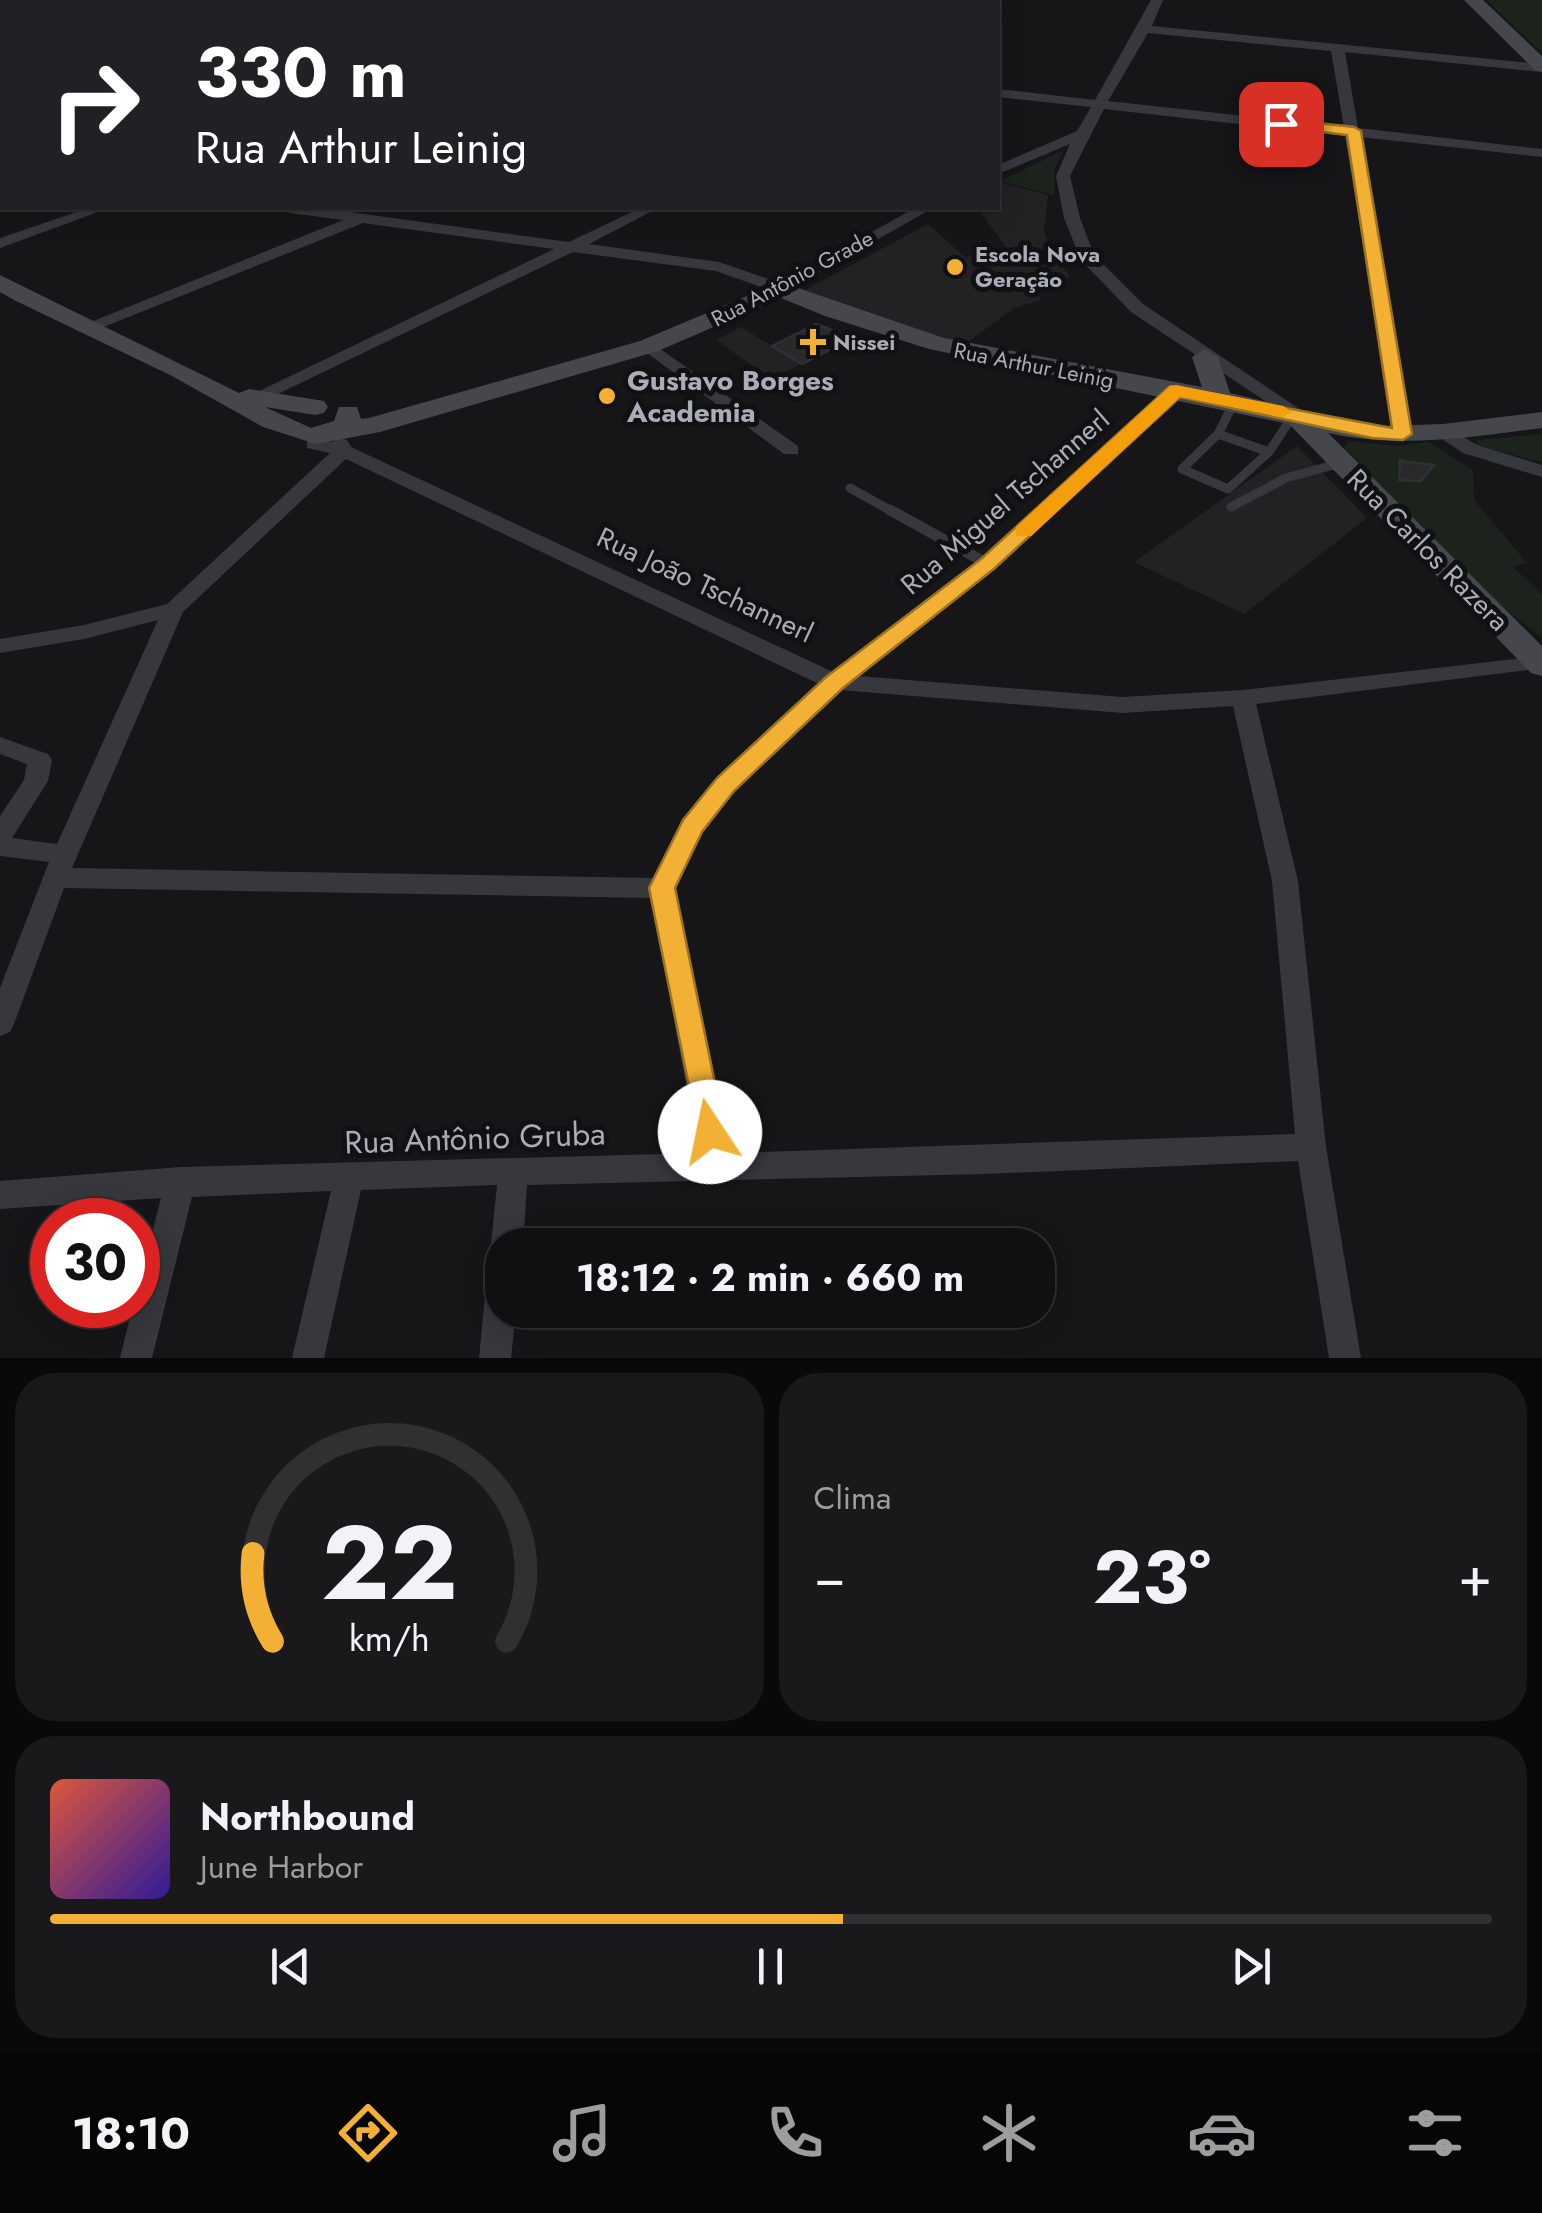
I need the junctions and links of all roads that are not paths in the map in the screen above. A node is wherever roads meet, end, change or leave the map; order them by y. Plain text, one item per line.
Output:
1 (1156, 0) edge
2 (1473, 0) edge
3 (1144, 29) junction
4 (1337, 46) junction
5 (1542, 67) edge
6 (1000, 93) edge
7 (1099, 105) junction
8 (1354, 131) junction
9 (1082, 134) junction
10 (1542, 153) edge
11 (1000, 169) edge
12 (94, 210) edge
13 (310, 210) edge
14 (383, 210) edge
15 (646, 210) edge
16 (920, 210) edge
17 (368, 216) junction
18 (0, 243) edge
19 (570, 244) junction
20 (735, 271) junction
21 (810, 272) junction
22 (0, 282) edge
23 (781, 289) junction
24 (85, 328) junction
25 (648, 346) junction
26 (1206, 358) junction
27 (1176, 390) junction
28 (220, 392) junction
29 (258, 398) junction
30 (1227, 400) junction
31 (1294, 414) junction
32 (1542, 420) edge
33 (1444, 431) junction
34 (326, 434) junction
35 (1218, 434) junction
36 (1403, 434) junction
37 (791, 450) dead end
38 (1269, 452) junction
39 (1341, 463) junction
40 (1542, 471) edge
41 (850, 488) dead end
42 (1231, 507) dead end
43 (248, 540) junction
44 (988, 564) junction
45 (174, 608) junction
46 (0, 646) edge
47 (1539, 663) edge
48 (834, 682) junction
49 (1243, 698) junction
50 (0, 745) edge
51 (2, 846) edge
52 (60, 866) junction
53 (662, 888) junction
54 (0, 1024) edge
55 (1312, 1147) junction
56 (717, 1167) junction
57 (513, 1172) junction
58 (349, 1176) junction
59 (182, 1181) junction
60 (0, 1196) edge
61 (508, 1228) edge
62 (498, 1328) edge
63 (136, 1358) edge
64 (308, 1358) edge
65 (495, 1358) edge
66 (1345, 1358) edge

1 - 3 street
2 - 5 main road
3 - 4 street
3 - 7 street
4 - 5 street
4 - 8 street
6 - 7 street
7 - 8 street
7 - 9 street
8 - 10 street
8 - 36 street
9 - 11 street
9 - 26 street, Rua Carlos Razera
12 - 18 street
13 - 17 street
14 - 17 street
15 - 19 street
16 - 21 street, Rua Antônio Grade
17 - 19 street
17 - 24 street
19 - 20 street
19 - 29 street
20 - 21 street
20 - 23 street
21 - 23 street, Rua Antônio Grade
22 - 24 main road, Rua João Tschannerl
23 - 25 main road, Rua Antônio Grade
23 - 27 main road, Rua Arthur Leinig
24 - 28 main road, Rua João Tschannerl
25 - 34 main road, Rua Antônio Grade
25 - 37 street
26 - 30 main road
26 - 31 street, Rua Carlos Razera
27 - 30 main road, Rua Arthur Leinig
27 - 44 street, Rua Miguel Tschannerl
28 - 29 main road, Rua João Tschannerl
28 - 34 main road, Rua João Tschannerl
29 - 34 main road, Rua João Tschannerl
30 - 31 main road, Rua Arthur Leinig
30 - 35 lane
31 - 36 main road, Rua Arthur Leinig
31 - 38 lane
31 - 39 main road, Rua Carlos Razera
32 - 33 main road, Rua Arthur Leinig
33 - 36 main road, Rua Arthur Leinig
33 - 40 street
34 - 43 street
34 - 43 street
34 - 48 street, Rua João Tschannerl
35 - 38 lane
35 - 38 lane
39 - 42 lane
39 - 47 main road, Rua Carlos Razera
41 - 44 lane
43 - 45 street
44 - 48 street, Rua Miguel Tschannerl
45 - 46 street
45 - 52 street
47 - 49 street, Rua João Tschannerl
48 - 49 street, Rua João Tschannerl
48 - 53 street, Rua Miguel Tschannerl
49 - 55 street
50 - 51 street
51 - 52 street
52 - 53 street
52 - 54 street
53 - 56 street
55 - 56 street, Rua Antônio Gruba
55 - 66 street
56 - 57 street, Rua Antônio Gruba
57 - 58 street, Rua Antônio Gruba
57 - 61 street
58 - 59 street, Rua Antônio Gruba
58 - 64 street
59 - 60 street, Rua Antônio Gruba
59 - 63 street
62 - 65 street

